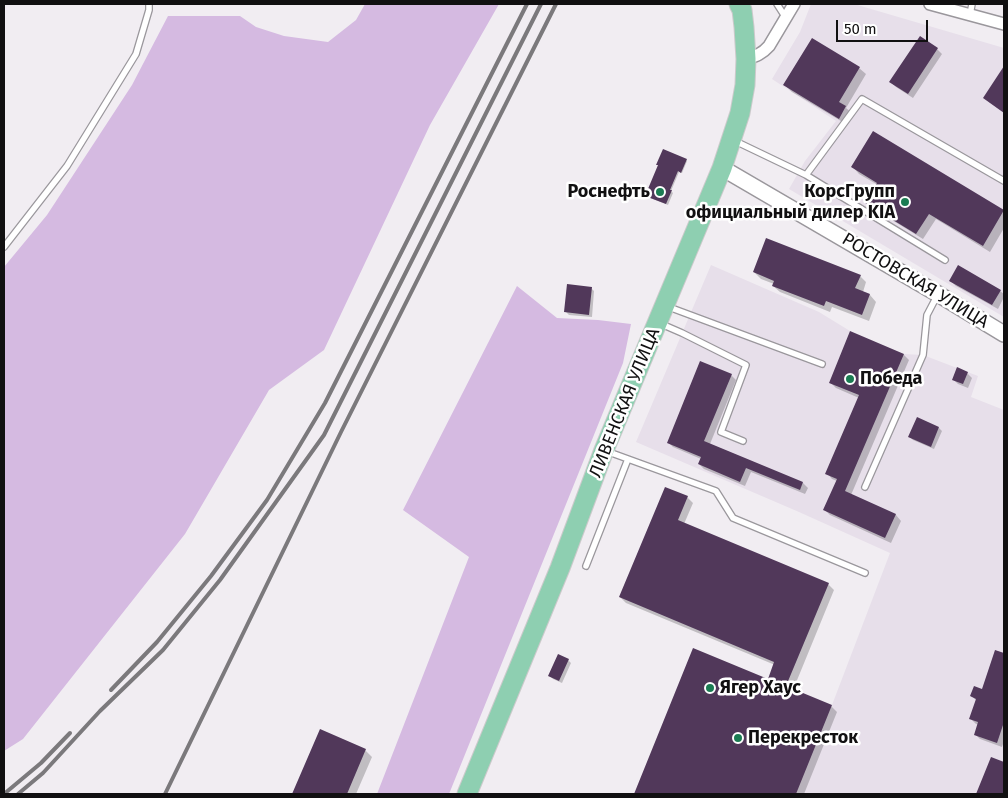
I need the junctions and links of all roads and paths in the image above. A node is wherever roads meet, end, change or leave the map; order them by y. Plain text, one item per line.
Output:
1 (150, 4) edge
2 (739, 4) edge
3 (777, 4) edge
4 (794, 4) edge
5 (930, 4) edge
6 (971, 9) edge
7 (786, 18) junction
8 (1004, 24) edge
9 (746, 59) junction
10 (731, 140) junction
11 (722, 168) junction
12 (806, 175) junction
13 (1004, 181) edge
14 (4, 248) edge
15 (945, 260) dead end
16 (938, 294) junction
17 (664, 305) junction
18 (657, 322) junction
19 (1004, 334) edge
20 (822, 364) dead end
21 (743, 441) dead end
22 (604, 450) junction
23 (628, 459) junction
24 (865, 487) dead end
25 (586, 566) dead end
26 (865, 573) dead end
27 (467, 794) edge

1 - 14 lane
2 - 9 main road, ЛИВЕНСКАЯ УЛИЦА
3 - 7 lane
4 - 7 street
5 - 6 street
6 - 8 street
7 - 9 street
9 - 10 main road, ЛИВЕНСКАЯ УЛИЦА
10 - 11 main road, ЛИВЕНСКАЯ УЛИЦА
10 - 12 lane
11 - 16 street, РОСТОВСКАЯ УЛИЦА
11 - 17 main road, ЛИВЕНСКАЯ УЛИЦА
12 - 13 lane
12 - 15 lane
16 - 19 street, РОСТОВСКАЯ УЛИЦА
16 - 24 lane
17 - 18 main road, ЛИВЕНСКАЯ УЛИЦА
17 - 20 lane
18 - 21 lane
18 - 22 main road, ЛИВЕНСКАЯ УЛИЦА
22 - 23 lane
22 - 27 main road, ЛИВЕНСКАЯ УЛИЦА
23 - 25 lane
23 - 26 lane

